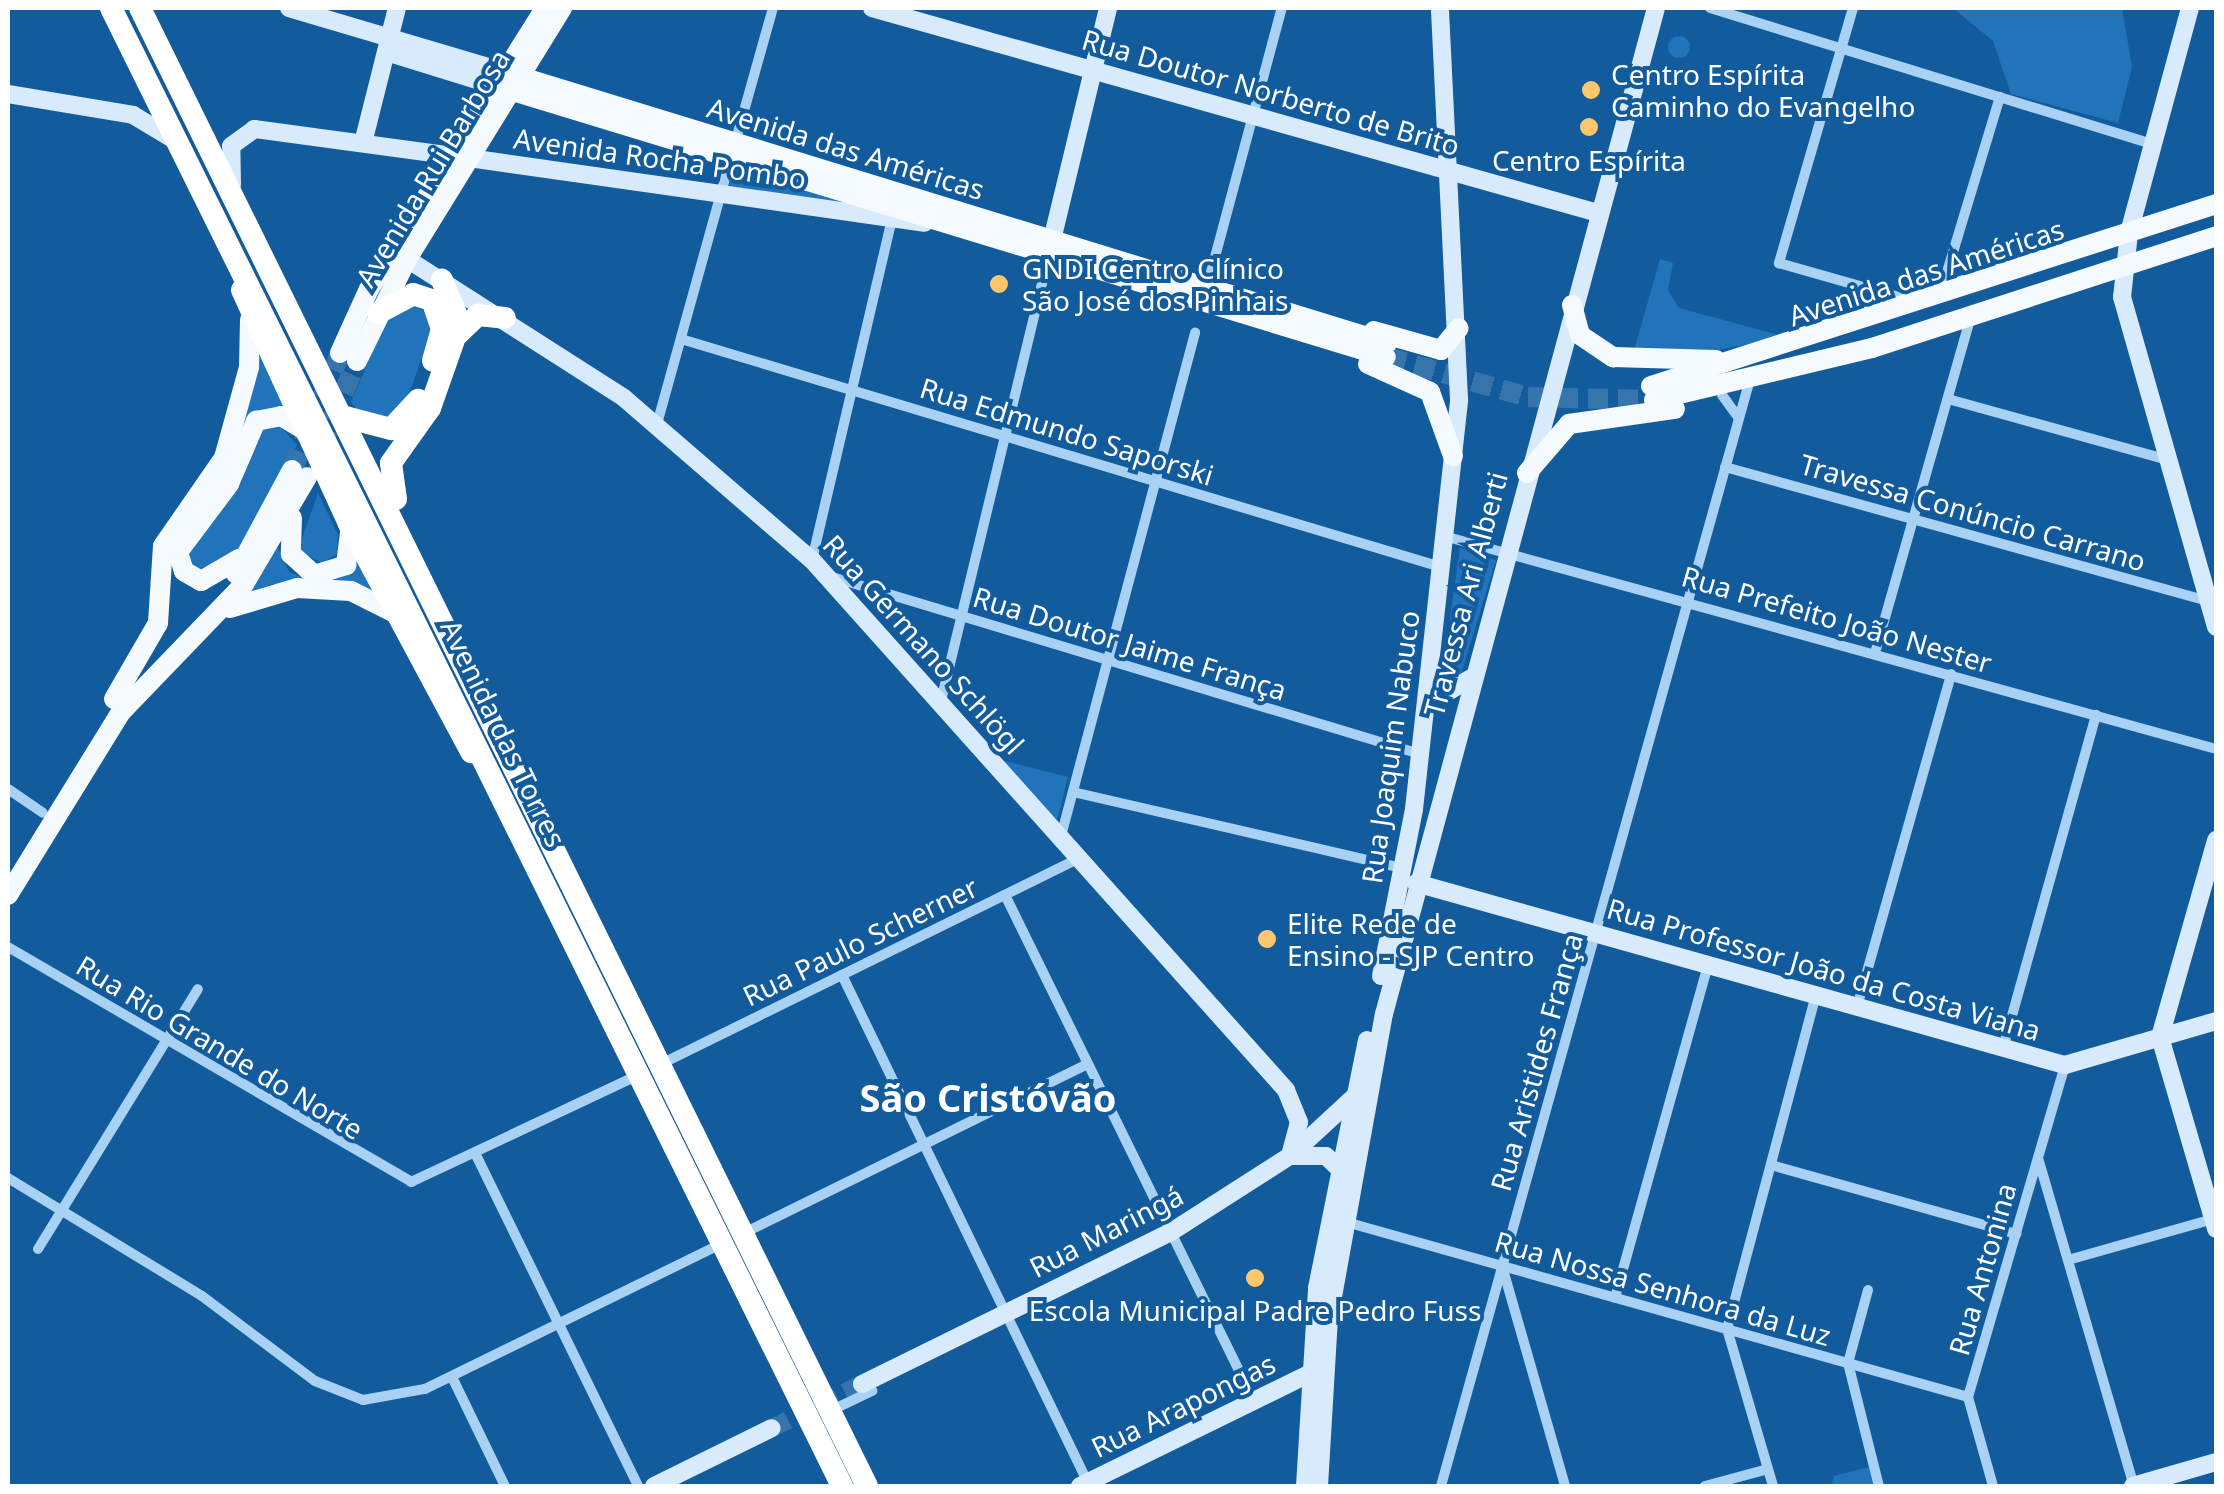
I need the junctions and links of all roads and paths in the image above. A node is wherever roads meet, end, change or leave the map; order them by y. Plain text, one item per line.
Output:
1 (111, 8) edge
2 (140, 8) edge
3 (289, 8) edge
4 (397, 8) edge
5 (545, 8) edge
6 (562, 8) edge
7 (773, 8) edge
8 (872, 8) edge
9 (1108, 8) edge
10 (1282, 8) edge
11 (1440, 8) edge
12 (1656, 8) edge
13 (1710, 8) edge
14 (1854, 8) edge
15 (2190, 8) edge
16 (388, 43) junction
17 (1842, 48) junction
18 (1093, 70) junction
19 (508, 81) junction
20 (8, 94) edge
21 (2000, 97) junction
22 (1253, 115) junction
23 (363, 143) junction
24 (2153, 144) junction
25 (182, 147) junction
26 (733, 150) junction
27 (461, 157) junction
28 (1450, 171) junction
29 (232, 186) junction
30 (721, 194) junction
31 (2216, 204) edge
32 (1598, 213) junction
33 (892, 219) junction
34 (962, 228) junction
35 (224, 230) junction
36 (2130, 233) junction
37 (2216, 236) edge
38 (1050, 248) junction
39 (407, 259) junction
40 (2125, 265) junction
41 (442, 280) junction
42 (1207, 288) junction
43 (1930, 300) junction
44 (1233, 304) junction
45 (1572, 305) junction
46 (378, 314) junction
47 (1971, 317) junction
48 (506, 318) junction
49 (250, 320) junction
50 (1460, 328) junction
51 (1195, 333) dead end
52 (458, 334) junction
53 (680, 339) junction
54 (1386, 350) tunnel mouth
55 (1763, 353) junction
56 (1748, 377) junction
57 (852, 390) junction
58 (1722, 395) junction
59 (1948, 399) junction
60 (345, 417) junction
61 (1739, 418) junction
62 (657, 424) junction
63 (304, 430) junction
64 (1006, 436) junction
65 (1453, 456) junction
66 (2168, 460) junction
67 (1725, 467) junction
68 (1527, 473) junction
69 (1156, 482) junction
70 (294, 506) junction
71 (1914, 519) junction
72 (348, 524) junction
73 (1444, 536) junction
74 (404, 537) junction
75 (258, 539) junction
76 (1506, 550) junction
77 (812, 560) junction
78 (1441, 567) junction
79 (828, 576) junction
80 (1688, 601) junction
81 (2209, 602) junction
82 (393, 612) junction
83 (962, 616) junction
84 (215, 617) junction
85 (2216, 626) edge
86 (1876, 653) junction
87 (1108, 660) junction
88 (1430, 668) junction
89 (1951, 674) junction
90 (1471, 678) junction
91 (114, 699) junction
92 (941, 702) junction
93 (1424, 714) junction
94 (2096, 715) junction
95 (1460, 718) junction
96 (2216, 749) edge
97 (1420, 754) junction
98 (490, 773) junction
99 (8, 789) edge
100 (1072, 792) junction
101 (44, 813) junction
102 (1061, 836) junction
103 (2216, 840) edge
104 (1080, 858) junction
105 (8, 871) edge
106 (1410, 876) junction
107 (1005, 895) junction
108 (8, 896) edge
109 (1595, 933) junction
110 (8, 947) edge
111 (1708, 965) junction
112 (842, 975) junction
113 (198, 990) dead end
114 (1816, 995) junction
115 (1857, 1006) junction
116 (2216, 1021) edge
117 (2160, 1037) junction
118 (166, 1041) junction
119 (2003, 1048) junction
120 (1088, 1064) junction
121 (2065, 1065) junction
122 (649, 1070) junction
123 (1356, 1096) junction
124 (924, 1144) junction
125 (476, 1155) junction
126 (1290, 1156) junction
127 (2038, 1157) junction
128 (1771, 1165) junction
129 (1340, 1166) junction
130 (8, 1178) edge
131 (410, 1182) joint
132 (1350, 1192) junction
133 (62, 1211) junction
134 (1345, 1222) junction
135 (2216, 1222) edge
136 (1171, 1232) junction
137 (2016, 1234) junction
138 (733, 1239) junction
139 (38, 1249) dead end
140 (2068, 1260) junction
141 (1502, 1266) junction
142 (1868, 1290) dead end
143 (1615, 1298) junction
144 (1006, 1313) junction
145 (558, 1324) junction
146 (1728, 1329) junction
147 (1848, 1363) junction
148 (1317, 1370) junction
149 (452, 1377) junction
150 (867, 1387) joint
151 (1968, 1397) junction
152 (1254, 1401) junction
153 (830, 1412) junction
154 (772, 1428) tunnel mouth
155 (2216, 1462) edge
156 (1768, 1468) junction
157 (1084, 1485) edge
158 (505, 1486) edge
159 (638, 1486) edge
160 (654, 1486) edge
161 (842, 1486) edge
162 (867, 1486) edge
163 (1305, 1486) edge
164 (1318, 1486) edge
165 (1441, 1486) edge
166 (1565, 1486) edge
167 (1704, 1486) edge
168 (1773, 1486) edge
169 (1880, 1486) edge
170 (1993, 1486) edge
171 (2133, 1486) edge

1 - 25 highway, Avenida das Torres
2 - 29 highway, Avenida das Torres
3 - 16 main road, Avenida das Américas
4 - 16 main road
5 - 19 main road, Avenida Rui Barbosa
6 - 19 main road, Avenida Rui Barbosa
7 - 26 street
8 - 18 main road, Rua Doutor Norberto de Brito
9 - 18 main road
10 - 22 street
11 - 28 main road, Rua Joaquim Nabuco
12 - 32 main road, Travessa Ari Alberti
13 - 17 street
14 - 17 street
15 - 24 main road
16 - 19 main road, Avenida das Américas
16 - 23 main road
17 - 21 street
17 - 43 street
18 - 22 main road, Rua Doutor Norberto de Brito
18 - 38 main road
19 - 26 main road, Avenida das Américas
19 - 27 main road, Avenida Rui Barbosa
20 - 25 main road
21 - 24 street
21 - 43 street
22 - 28 main road, Rua Doutor Norberto de Brito
22 - 42 street
23 - 27 main road, Avenida Rocha Pombo
23 - 29 main road, Avenida Rocha Pombo
24 - 36 main road
25 - 35 highway, Avenida das Torres
26 - 30 street
26 - 34 main road, Avenida das Américas
26 - 38 main road, Avenida das Américas
27 - 30 main road, Avenida Rocha Pombo
27 - 39 main road, Avenida Rui Barbosa
27 - 46 main road, Avenida Rui Barbosa
28 - 32 main road, Rua Doutor Norberto de Brito
28 - 50 main road, Rua Joaquim Nabuco
29 - 60 highway, Avenida das Torres
30 - 33 main road, Avenida Rocha Pombo
30 - 53 street
31 - 36 main road, Avenida das Américas
32 - 45 main road, Travessa Ari Alberti
33 - 34 main road, Avenida Rocha Pombo
33 - 57 street
34 - 38 main road, Avenida das Américas
35 - 49 highway
35 - 98 highway, Avenida das Torres
36 - 40 main road
36 - 43 main road, Avenida das Américas
37 - 40 main road, Avenida das Américas
38 - 42 main road, Avenida das Américas
38 - 44 main road, Avenida das Américas
38 - 64 street
39 - 41 main road, Rua Germano Schlögl
39 - 46 main road, Avenida Rui Barbosa
40 - 47 main road, Avenida das Américas
40 - 66 main road
41 - 48 main road, Rua Germano Schlögl
41 - 52 highway
42 - 44 main road, Avenida das Américas
43 - 55 main road, Avenida das Américas
44 - 50 main road
44 - 54 main road, Avenida das Américas
44 - 65 main road
45 - 55 main road
45 - 68 main road, Travessa Ari Alberti
46 - 60 highway
47 - 56 main road, Avenida das Américas
47 - 59 street
48 - 52 highway
48 - 62 main road, Rua Germano Schlögl
49 - 63 highway
49 - 91 main road
50 - 65 main road, Rua Joaquim Nabuco
51 - 69 street
52 - 74 highway
53 - 57 street, Rua Edmundo Saporski
53 - 62 street
55 - 56 main road, Avenida das Américas
56 - 58 main road
56 - 61 street, Rua Aristides França
57 - 64 street, Rua Edmundo Saporski
57 - 77 street
58 - 61 street
58 - 68 main road
59 - 66 street
59 - 71 street
60 - 74 highway, Avenida das Torres
61 - 67 street, Rua Aristides França
62 - 77 main road, Rua Germano Schlögl
63 - 72 highway
63 - 75 main road
64 - 69 street, Rua Edmundo Saporski
64 - 83 street
65 - 73 main road, Rua Joaquim Nabuco
66 - 81 main road
67 - 71 street, Travessa Conúncio Carrano
67 - 80 street, Rua Aristides França
68 - 76 main road, Travessa Ari Alberti
69 - 78 street, Rua Edmundo Saporski
69 - 87 street
70 - 72 main road
70 - 75 main road
70 - 84 main road
71 - 81 street, Travessa Conúncio Carrano
71 - 86 street
72 - 82 highway
73 - 76 street, Rua Prefeito João Nester
73 - 78 main road, Rua Joaquim Nabuco
74 - 122 highway, Avenida das Torres
75 - 91 main road
76 - 80 street, Rua Prefeito João Nester
76 - 90 main road, Travessa Ari Alberti
77 - 79 main road, Rua Germano Schlögl
78 - 88 main road, Rua Joaquim Nabuco
79 - 83 street, Rua Doutor Jaime França
79 - 92 main road, Rua Germano Schlögl
80 - 86 street, Rua Prefeito João Nester
80 - 109 street, Rua Aristides França
81 - 85 main road
82 - 84 main road
82 - 98 highway
83 - 87 street, Rua Doutor Jaime França
83 - 92 street
84 - 108 main road
86 - 89 street, Rua Prefeito João Nester
87 - 97 street, Rua Doutor Jaime França
87 - 100 street
88 - 90 main road
88 - 93 main road, Rua Joaquim Nabuco
89 - 94 street, Rua Prefeito João Nester
89 - 115 street
90 - 95 main road, Travessa Ari Alberti
91 - 101 main road
92 - 102 main road, Rua Germano Schlögl
93 - 95 main road
93 - 97 main road, Rua Joaquim Nabuco
94 - 96 street, Rua Prefeito João Nester
94 - 119 street
95 - 106 main road, Travessa Ari Alberti
97 - 106 main road, Rua Joaquim Nabuco
98 - 122 highway, Avenida das Torres
99 - 101 street
100 - 102 street
100 - 106 street
101 - 105 main road
102 - 104 main road, Rua Germano Schlögl
103 - 117 main road
104 - 107 street, Rua Paulo Scherner
104 - 126 main road, Rua Germano Schlögl
106 - 109 main road, Rua Professor João da Costa Viana
106 - 123 main road, Rua Joaquim Nabuco
106 - 132 main road, Rua Joaquim Nabuco
107 - 112 street, Rua Paulo Scherner
107 - 120 street
109 - 111 main road, Rua Professor João da Costa Viana
109 - 141 street, Rua Aristides França
110 - 118 street, Rua Rio Grande do Norte
111 - 114 main road, Rua Professor João da Costa Viana
111 - 143 street
112 - 122 street, Rua Paulo Scherner
112 - 124 street
113 - 118 street
114 - 115 main road, Rua Professor João da Costa Viana
114 - 128 street
115 - 119 main road, Rua Professor João da Costa Viana
116 - 117 main road, Rua Professor João da Costa Viana
117 - 121 main road, Rua Professor João da Costa Viana
117 - 135 main road
118 - 131 street, Rua Rio Grande do Norte
118 - 133 street
119 - 121 main road, Rua Professor João da Costa Viana
120 - 124 street
120 - 136 street
121 - 127 street, Rua Antonina
122 - 125 street, Rua Paulo Scherner
122 - 138 highway, Avenida das Torres
123 - 126 main road, Rua Maringá
123 - 129 main road, Rua Joaquim Nabuco
124 - 138 street
124 - 144 street
125 - 131 street, Rua Paulo Scherner
125 - 145 street
126 - 129 main road
126 - 136 main road, Rua Maringá
127 - 137 street, Rua Antonina
127 - 140 street
128 - 137 street
128 - 146 street
129 - 132 main road
129 - 148 main road, Rua Joaquim Nabuco
130 - 133 street
132 - 134 main road, Rua Joaquim Nabuco
133 - 139 street
133 - 149 street
134 - 141 street, Rua Nossa Senhora da Luz
134 - 148 main road, Rua Joaquim Nabuco
135 - 140 street
136 - 144 main road, Rua Maringá
136 - 152 street
137 - 151 street, Rua Antonina
138 - 145 street
138 - 153 highway, Avenida das Torres
138 - 161 highway, Avenida das Torres
140 - 171 street
141 - 143 street, Rua Nossa Senhora da Luz
141 - 165 street, Rua Aristides França
141 - 166 street
142 - 147 street
143 - 146 street, Rua Nossa Senhora da Luz
144 - 150 main road, Rua Maringá
144 - 157 street
145 - 149 street
145 - 159 street
146 - 147 street, Rua Nossa Senhora da Luz
146 - 156 street
147 - 151 street, Rua Nossa Senhora da Luz
147 - 169 street
148 - 152 main road, Rua Arapongas
148 - 163 main road, Rua Joaquim Nabuco
148 - 164 main road, Rua Joaquim Nabuco
149 - 158 street
150 - 153 street
151 - 170 street, Rua Antonina
152 - 157 main road, Rua Arapongas
153 - 162 highway, Avenida das Torres
154 - 160 main road
155 - 171 main road
156 - 167 street
156 - 168 street

